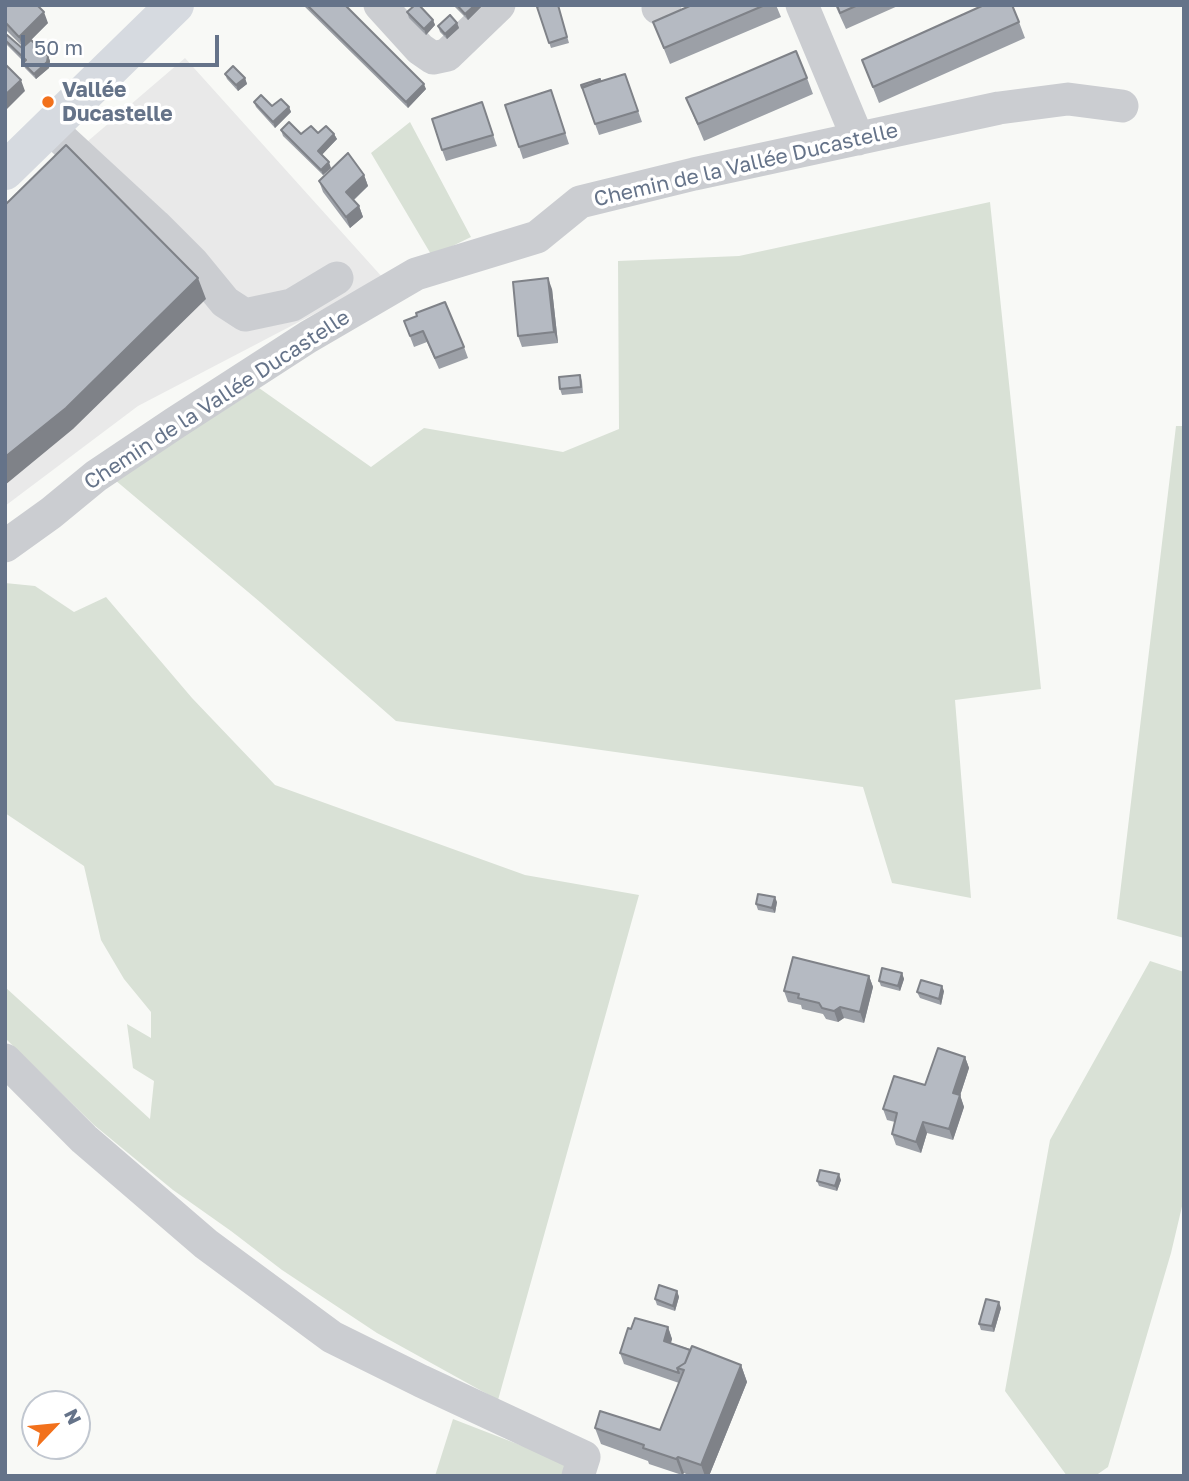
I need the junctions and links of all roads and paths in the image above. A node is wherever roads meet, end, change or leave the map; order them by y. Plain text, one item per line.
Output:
1 (175, 5) edge
2 (380, 5) edge
3 (499, 5) edge
4 (803, 5) edge
5 (1122, 106) dead end
6 (50, 128) junction
7 (858, 139) junction
8 (6, 170) edge
9 (337, 278) dead end
10 (5, 546) edge
11 (5, 1060) edge
12 (578, 1476) edge

1 - 6 main road
2 - 3 street
4 - 7 street
5 - 7 street, Chemin de la Vallée Ducastelle
6 - 8 main road
6 - 9 street
7 - 10 street, Chemin de la Vallée Ducastelle
11 - 12 street

